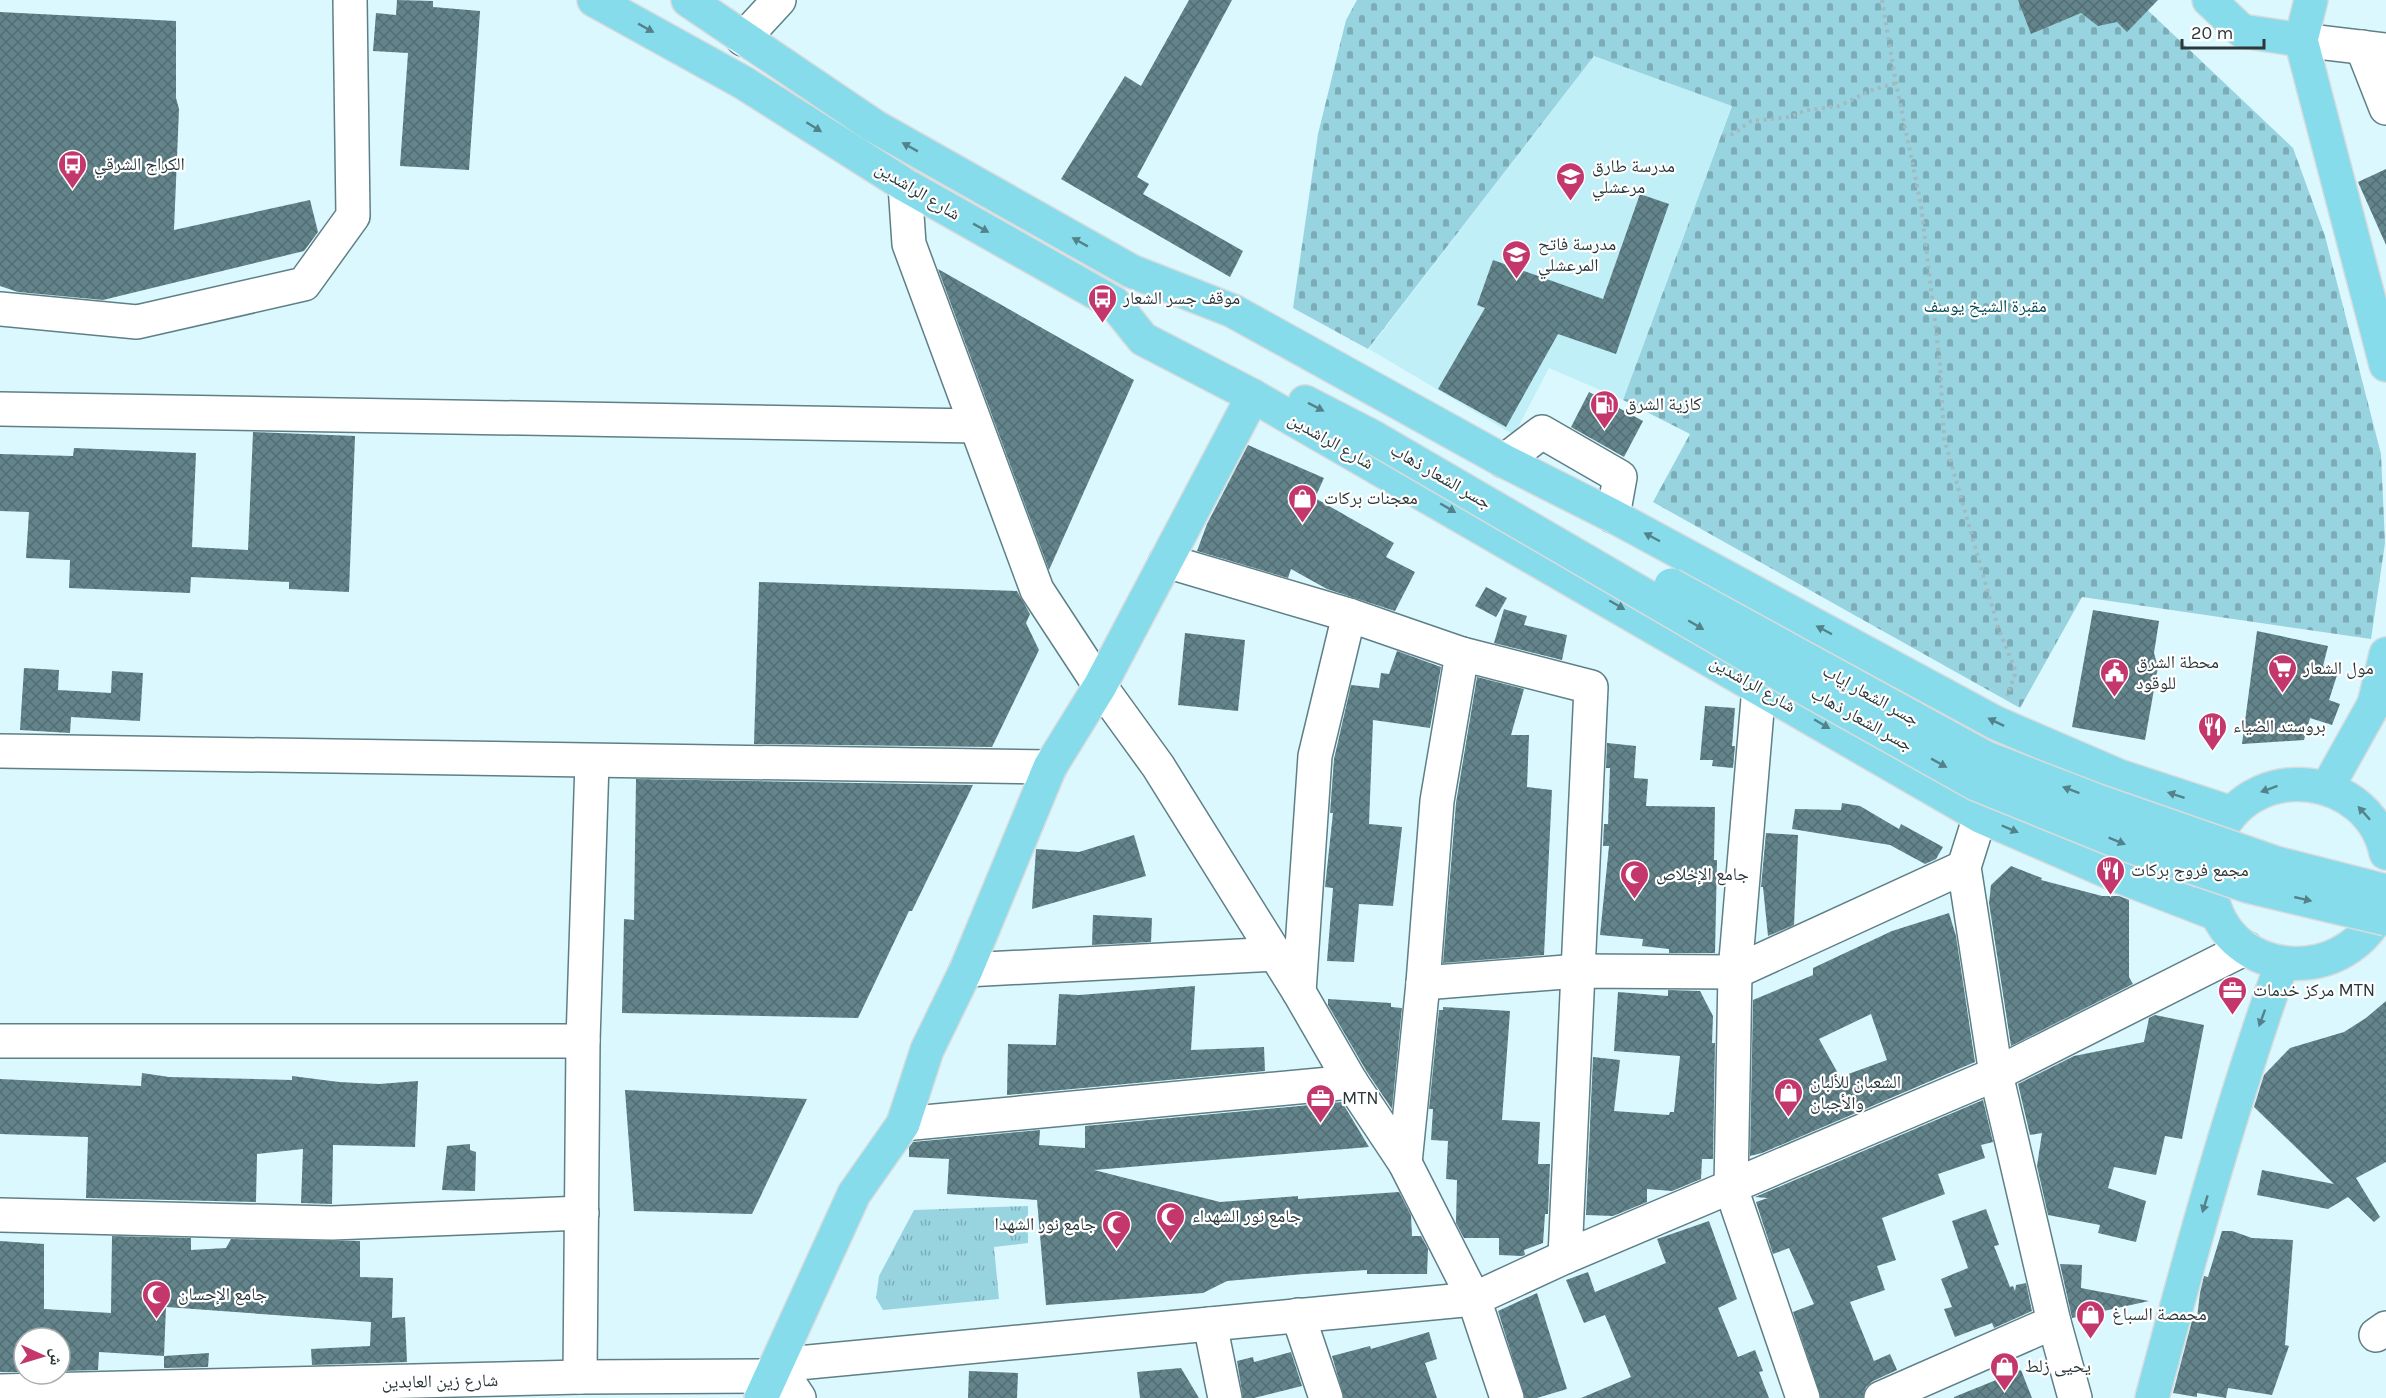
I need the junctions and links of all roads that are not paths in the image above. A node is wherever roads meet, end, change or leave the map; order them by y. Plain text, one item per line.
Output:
1 (350, 0) edge
2 (594, 0) edge
3 (688, 0) edge
4 (779, 0) edge
5 (2209, 0) edge
6 (2311, 0) edge
7 (743, 39) junction
8 (2301, 40) junction
9 (2374, 49) edge
10 (2386, 108) edge
11 (905, 185) junction
12 (1131, 271) junction
13 (1114, 303) junction
14 (0, 309) edge
15 (2386, 365) edge
16 (1253, 396) junction
17 (0, 409) edge
18 (976, 426) junction
19 (1381, 430) junction
20 (1504, 461) junction
21 (1613, 516) junction
22 (1166, 561) junction
23 (1349, 615) junction
24 (1461, 654) junction
25 (2386, 654) edge
26 (1100, 686) junction
27 (1759, 687) junction
28 (0, 751) edge
29 (592, 762) junction
30 (1050, 767) junction
31 (2327, 788) junction
32 (2232, 813) junction
33 (1980, 816) junction
34 (2385, 848) edge
35 (1964, 867) junction
36 (2386, 893) edge
37 (2217, 914) junction
38 (2378, 934) edge
39 (2246, 948) junction
40 (1275, 954) junction
41 (2282, 963) junction
42 (966, 970) junction
43 (1578, 971) junction
44 (1735, 972) junction
45 (1423, 984) junction
46 (1299, 992) junction
47 (0, 1041) edge
48 (583, 1041) junction
49 (1996, 1074) junction
50 (1351, 1082) junction
51 (903, 1124) junction
52 (1405, 1163) junction
53 (1731, 1188) junction
54 (582, 1213) junction
55 (0, 1215) edge
56 (1565, 1257) junction
57 (1474, 1299) junction
58 (1298, 1315) junction
59 (2054, 1322) junction
60 (1210, 1324) junction
61 (580, 1377) junction
62 (770, 1380) edge
63 (341, 1390) edge
64 (0, 1391) edge
65 (799, 1398) edge
66 (1225, 1398) edge
67 (1326, 1398) edge
68 (1507, 1398) edge
69 (1803, 1398) edge
70 (1881, 1398) edge
71 (2075, 1398) edge
72 (2152, 1398) edge

1 - 14 street
2 -> 11 main road, شارع الراشدين
3 - 7 main road, شارع الراشدين
4 - 7 street
5 - 8 main road
6 - 8 main road
12 -> 7 main road, شارع الراشدين
8 - 9 street
8 - 15 main road
9 - 10 street
11 -> 13 main road, شارع الراشدين
11 - 18 street
12 - 19 main road
12 - 20 main road, شارع الراشدين
13 - 16 main road, شارع الراشدين
13 -> 19 main road
16 - 22 main road
16 -> 27 main road, شارع الراشدين
17 - 18 street
18 - 26 street
36 -> 19 main road, جسر الشعار إياب, bridge
19 -> 38 main road, جسر الشعار ذهاب, bridge
20 - 21 main road, شارع الراشدين
20 - 21 street
32 -> 21 main road, شارع الراشدين
22 - 23 street
22 - 26 main road
23 - 24 street
23 - 46 street
24 - 43 street
24 - 45 street
25 - 31 main road
26 - 30 main road
26 - 40 street
27 -> 33 main road, شارع الراشدين
27 - 44 street
28 - 29 street
29 - 30 street
29 - 48 street
30 - 42 main road
31 -> 32 main road
34 -> 31 main road
32 - 37 main road
33 - 35 street
33 -> 37 main road, شارع الراشدين
35 - 44 street
35 - 49 street
36 - 38 main road
37 - 39 main road
38 - 41 main road
39 - 41 main road
39 - 49 street, شارع زين العابدين
40 - 42 street
40 - 46 street
41 -> 72 main road
42 - 51 main road
43 - 44 street
43 - 45 street
43 - 56 street
44 - 53 street
45 - 52 street
46 - 50 street
47 - 48 street
48 - 54 street
49 - 53 street, شارع زين العابدين
49 - 59 street
50 - 51 street
50 - 52 street
51 - 62 main road
52 - 57 street
53 - 56 street, شارع زين العابدين
53 - 69 street
54 - 55 street
54 - 61 street
56 - 57 street, شارع زين العابدين
57 - 58 street, شارع زين العابدين
57 - 68 street
58 - 60 street, شارع زين العابدين
58 - 67 street
59 - 70 street
59 - 71 street
60 - 62 street, شارع زين العابدين
60 - 66 street
61 - 62 street, شارع زين العابدين
61 - 63 street, شارع زين العابدين
62 - 65 street
63 - 64 street, شارع زين العابدين

